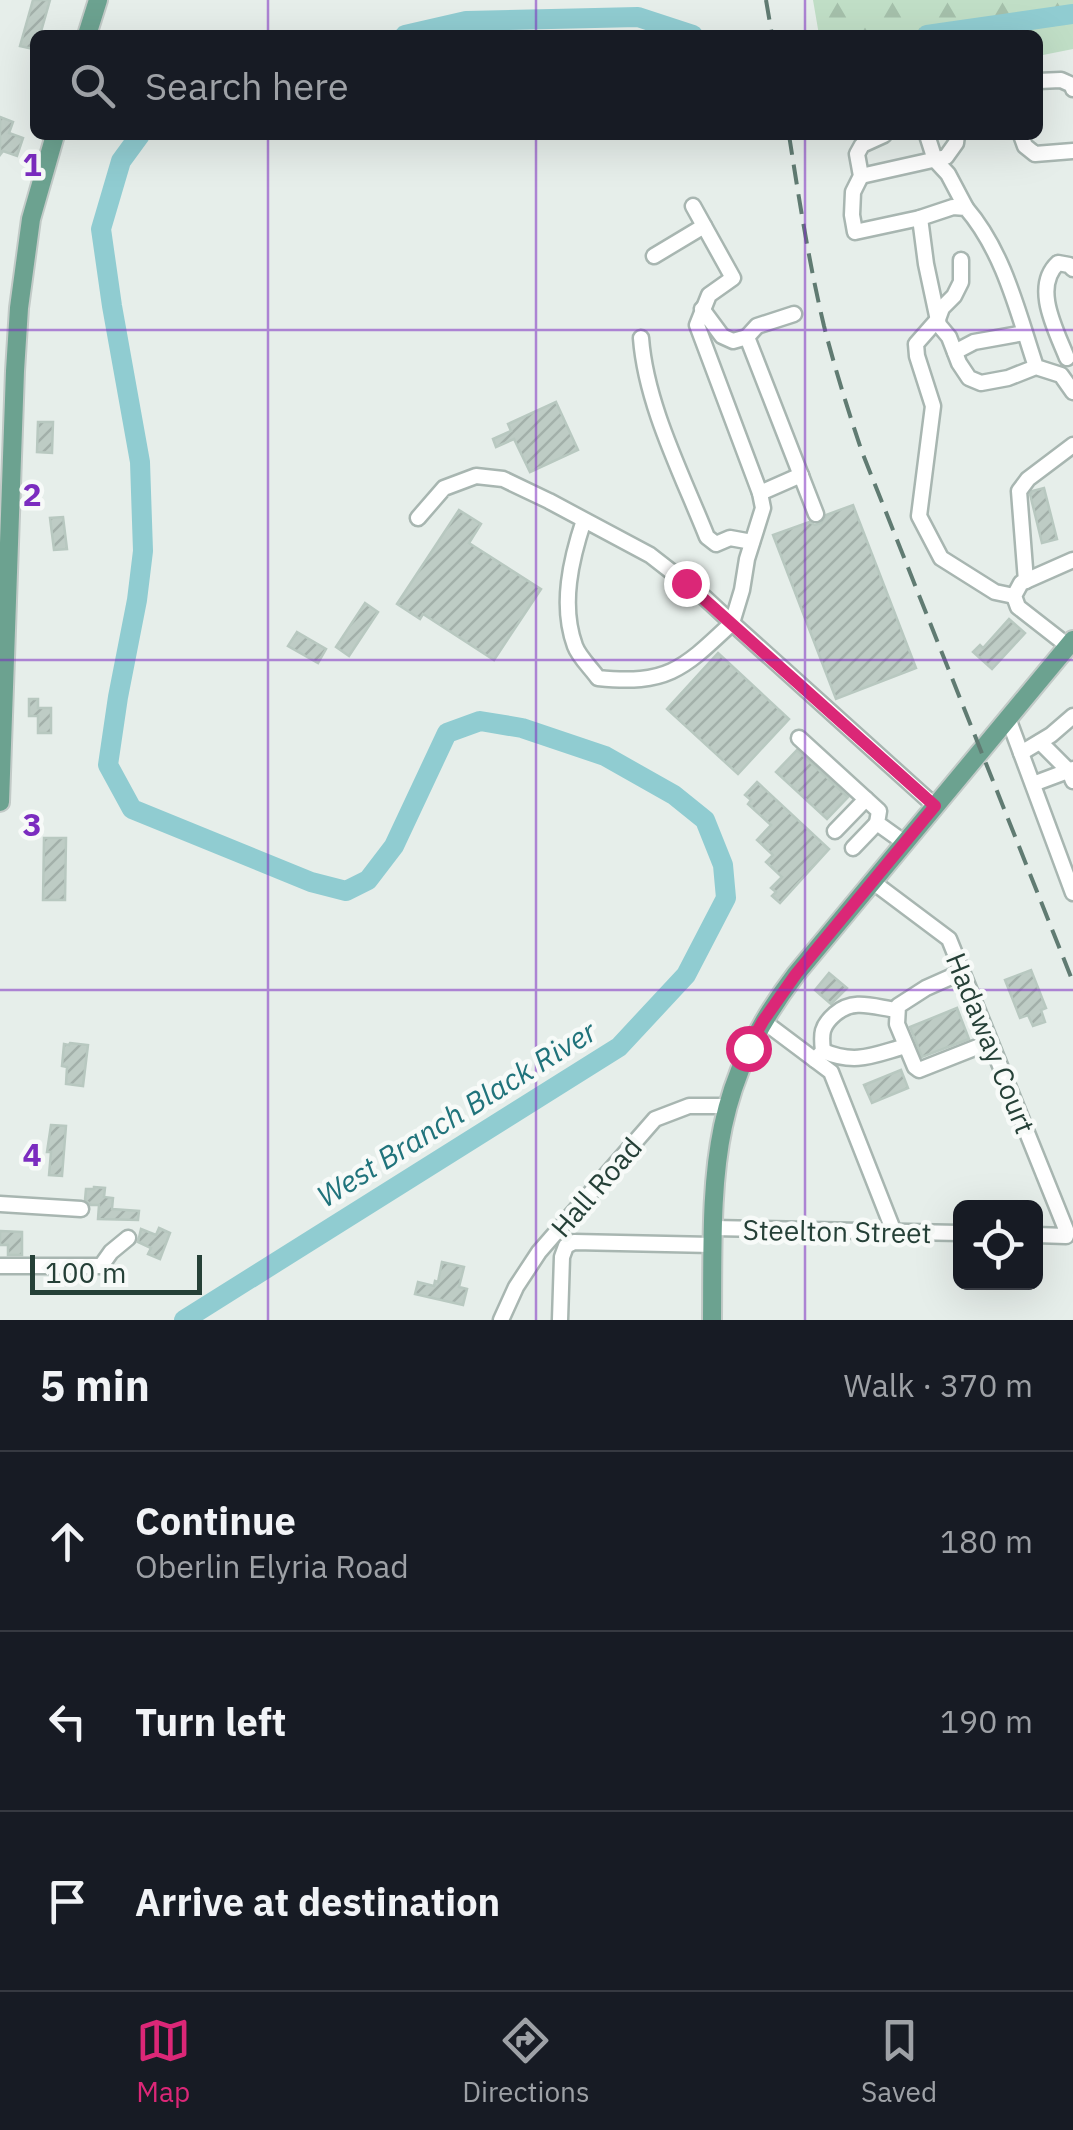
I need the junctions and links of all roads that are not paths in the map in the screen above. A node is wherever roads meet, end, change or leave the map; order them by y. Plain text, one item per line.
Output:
1 (98, 0) edge
2 (89, 30) edge
3 (1043, 81) edge
4 (1071, 82) edge
5 (54, 140) edge
6 (873, 140) edge
7 (928, 140) edge
8 (956, 140) edge
9 (1023, 140) edge
10 (1073, 151) edge
11 (936, 160) junction
12 (861, 176) junction
13 (693, 206) dead end
14 (966, 208) junction
15 (920, 218) junction
16 (704, 226) junction
17 (654, 256) dead end
18 (960, 260) dead end
19 (1073, 269) edge
20 (702, 308) junction
21 (794, 314) dead end
22 (938, 319) junction
23 (1024, 333) junction
24 (747, 337) junction
25 (640, 338) dead end
26 (955, 352) junction
27 (1070, 356) edge
28 (1036, 367) junction
29 (1061, 375) junction
30 (1073, 392) edge
31 (1073, 445) edge
32 (801, 475) junction
33 (760, 493) junction
34 (816, 514) dead end
35 (418, 518) dead end
36 (584, 520) junction
37 (752, 542) junction
38 (1073, 560) edge
39 (1026, 581) junction
40 (1014, 596) junction
41 (732, 623) junction
42 (1067, 653) edge
43 (1073, 716) edge
44 (1008, 718) junction
45 (799, 738) dead end
46 (1040, 742) junction
47 (1021, 753) junction
48 (1072, 773) edge
49 (1033, 784) junction
50 (866, 799) junction
51 (0, 802) edge
52 (935, 806) junction
53 (877, 823) junction
54 (835, 831) dead end
55 (905, 843) junction
56 (852, 848) dead end
57 (873, 882) junction
58 (1072, 884) edge
59 (962, 972) junction
60 (897, 1010) junction
61 (763, 1021) junction
62 (990, 1042) junction
63 (906, 1046) junction
64 (819, 1055) junction
65 (726, 1106) junction
66 (0, 1204) edge
67 (81, 1209) dead end
68 (894, 1232) junction
69 (953, 1234) edge
70 (1043, 1235) edge
71 (713, 1237) junction
72 (128, 1238) dead end
73 (0, 1266) edge
74 (501, 1320) edge
75 (560, 1320) edge
76 (712, 1320) edge

1 - 2 main road
3 - 4 street
5 - 51 main road
6 - 12 street
7 - 11 street
8 - 11 street
9 - 10 street
11 - 12 street
11 - 14 street
12 - 15 street
13 - 16 street
14 - 15 street
14 - 23 street
15 - 22 street
16 - 17 street
16 - 20 street
18 - 22 street
19 - 27 street
20 - 24 street
20 - 33 street
21 - 24 street
22 - 26 street
22 - 40 street
23 - 26 street
23 - 28 street
24 - 32 street
25 - 37 street
26 - 28 street
27 - 29 street
28 - 29 street
29 - 30 street
31 - 39 street
32 - 33 street
32 - 34 street
33 - 37 street
35 - 36 street
36 - 41 street
36 - 41 street
37 - 41 street
38 - 39 street
39 - 40 street
40 - 42 street
41 - 52 street
42 - 44 main road
43 - 46 street
44 - 47 street
44 - 52 main road
45 - 50 street
46 - 47 street
46 - 48 street
47 - 49 street
48 - 49 street
49 - 58 street
50 - 53 street
50 - 54 street
52 - 55 main road
53 - 55 street
53 - 56 street
55 - 57 main road
57 - 59 street, Hadaway Court
57 - 61 main road
59 - 60 street
59 - 62 street, Hadaway Court
60 - 63 street
60 - 64 street
61 - 64 street
61 - 65 main road
62 - 63 street
62 - 70 street, Hadaway Court
63 - 64 street
64 - 68 street
65 - 71 main road
65 - 74 street, Hall Road
66 - 67 street
68 - 69 street, Steelton Street
68 - 71 street, Steelton Street
71 - 75 street, Steelton Street
71 - 76 main road
72 - 73 street

